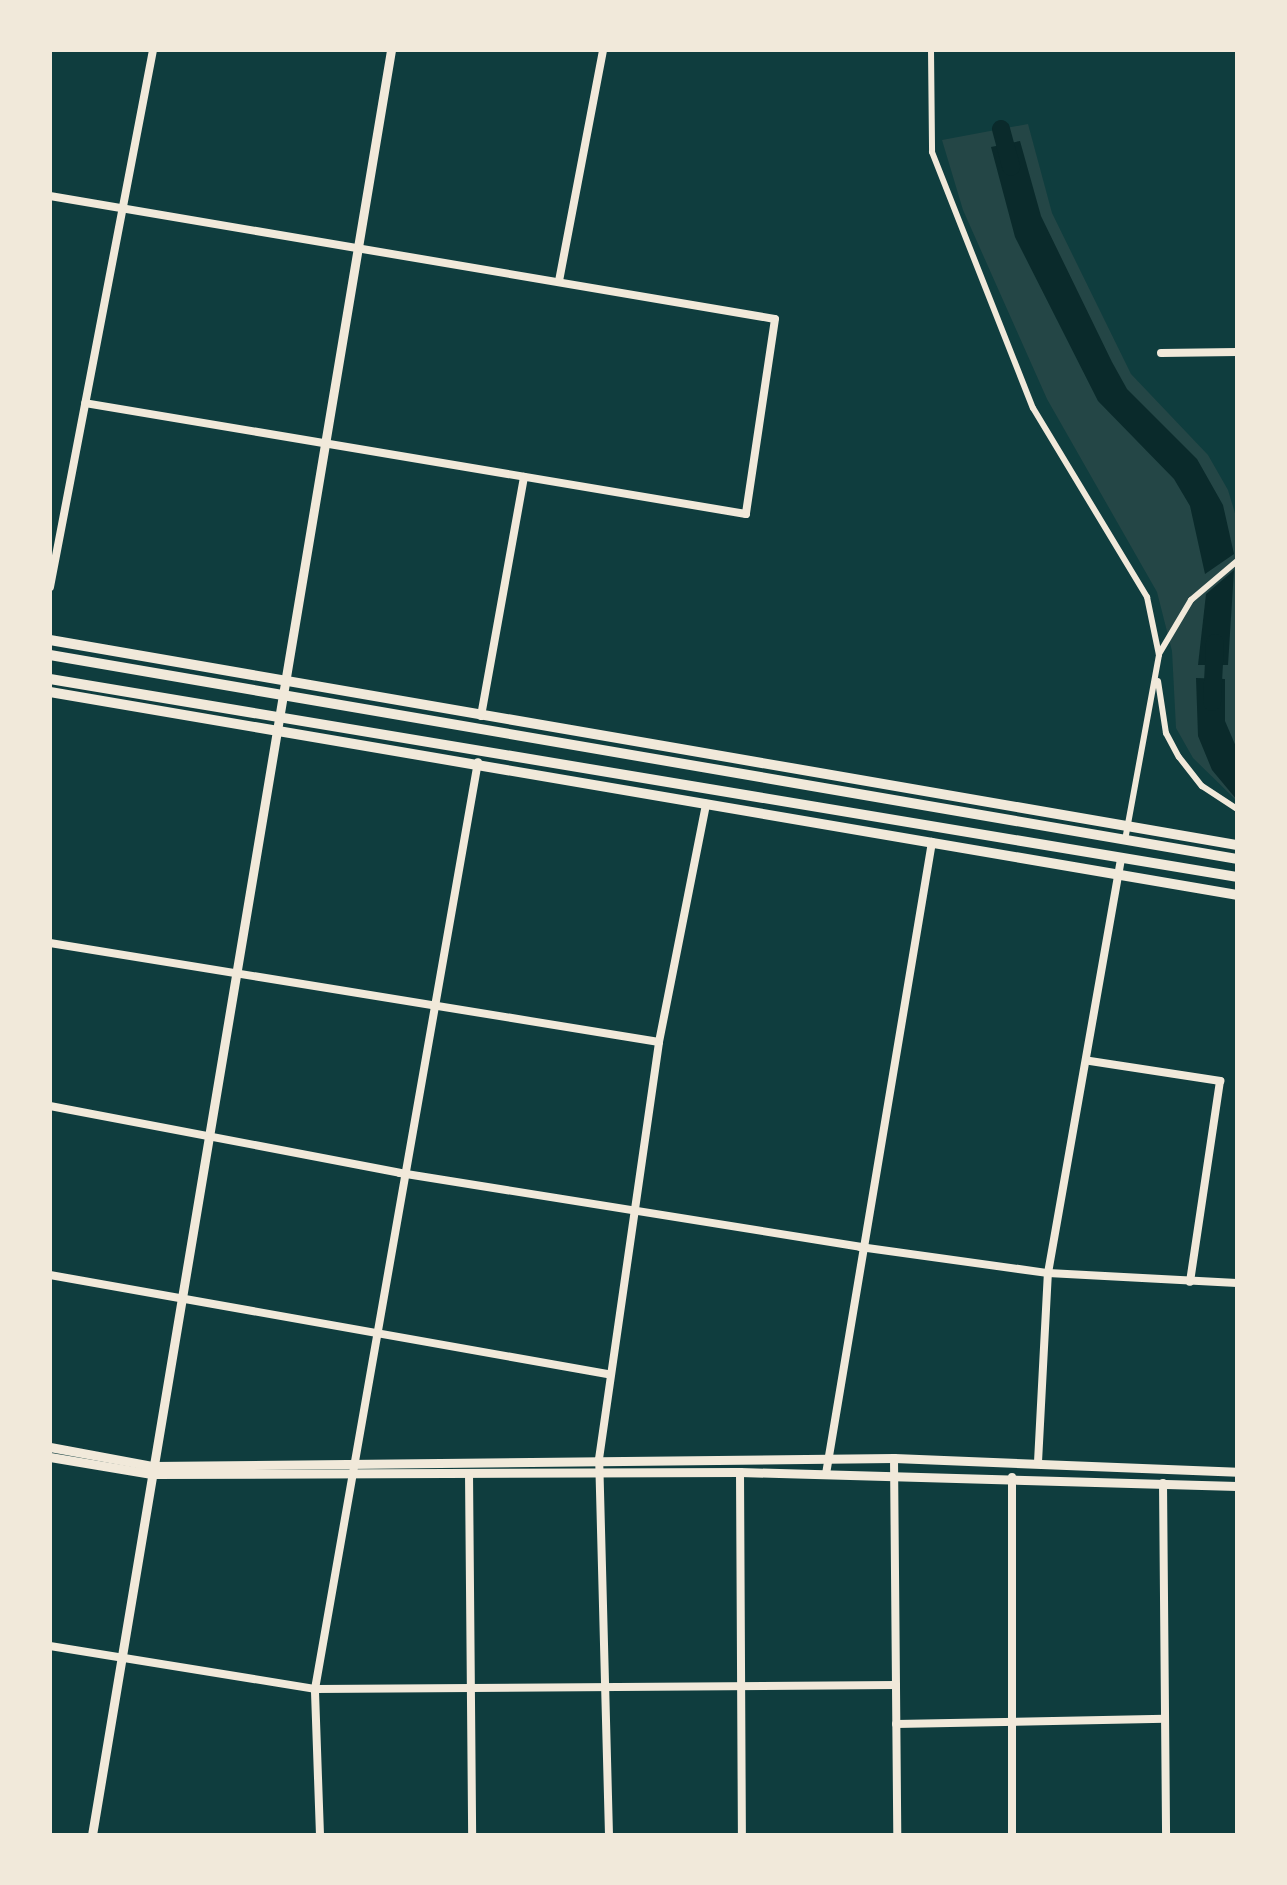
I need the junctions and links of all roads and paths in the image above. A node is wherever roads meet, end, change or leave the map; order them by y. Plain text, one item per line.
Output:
1 (153, 50) edge
2 (391, 50) edge
3 (602, 50) edge
4 (931, 50) edge
5 (50, 196) edge
6 (122, 210) junction
7 (360, 246) junction
8 (558, 281) junction
9 (1237, 352) edge
10 (1160, 353) dead end
11 (85, 403) junction
12 (328, 444) junction
13 (524, 477) junction
14 (1237, 561) edge
15 (50, 587) edge
16 (50, 640) edge
17 (1159, 654) junction
18 (50, 655) edge
19 (50, 679) edge
20 (288, 690) junction
21 (50, 692) edge
22 (481, 716) junction
23 (283, 717) junction
24 (280, 730) junction
25 (478, 762) junction
26 (706, 802) junction
27 (1237, 809) edge
28 (1127, 827) junction
29 (1124, 841) junction
30 (932, 842) junction
31 (1237, 845) edge
32 (1237, 859) edge
33 (1122, 860) junction
34 (1119, 875) junction
35 (1237, 878) edge
36 (1235, 895) edge
37 (50, 942) edge
38 (240, 974) junction
39 (435, 1006) junction
40 (659, 1042) junction
41 (1090, 1061) junction
42 (50, 1106) edge
43 (212, 1136) junction
44 (405, 1174) junction
45 (633, 1206) junction
46 (860, 1247) junction
47 (1048, 1273) junction
48 (50, 1275) edge
49 (1190, 1282) junction
50 (1237, 1283) edge
51 (183, 1298) junction
52 (378, 1333) junction
53 (608, 1374) junction
54 (50, 1447) edge
55 (50, 1457) edge
56 (826, 1458) junction
57 (894, 1458) junction
58 (599, 1459) junction
59 (1038, 1462) junction
60 (354, 1468) junction
61 (152, 1470) junction
62 (740, 1472) junction
63 (1237, 1472) edge
64 (470, 1473) junction
65 (600, 1473) junction
66 (826, 1474) junction
67 (894, 1475) junction
68 (1012, 1477) junction
69 (1163, 1483) junction
70 (1237, 1486) edge
71 (50, 1646) edge
72 (122, 1660) junction
73 (896, 1685) junction
74 (741, 1686) junction
75 (608, 1687) junction
76 (471, 1688) junction
77 (315, 1689) junction
78 (1165, 1719) junction
79 (1012, 1720) junction
80 (896, 1724) junction
81 (92, 1835) edge
82 (320, 1835) edge
83 (472, 1835) edge
84 (609, 1835) edge
85 (742, 1835) edge
86 (897, 1835) edge
87 (1012, 1835) edge
88 (1166, 1835) edge

1 - 6 street
2 - 7 main road
3 - 8 street
4 - 17 street
5 - 6 street
6 - 7 street
6 - 11 street
7 - 8 street
7 - 12 main road
8 - 13 street
9 - 10 street
11 - 12 street
11 - 15 street
12 - 13 street
12 - 20 main road
13 - 22 street
14 - 17 street
16 - 20 main road
17 - 27 street
17 - 28 street
18 - 20 main road
19 - 23 main road
20 - 22 main road
20 - 23 main road
20 - 29 main road
21 - 24 main road
22 - 28 main road
23 - 24 main road
23 - 33 main road
24 - 25 main road
24 - 38 main road
25 - 26 main road
25 - 39 street
26 - 30 main road
26 - 40 street
28 - 29 street
28 - 31 main road
29 - 32 main road
30 - 34 main road
30 - 46 street
33 - 34 street
33 - 35 main road
34 - 36 main road
34 - 41 street
37 - 38 street
38 - 39 street
38 - 43 main road
39 - 40 street
39 - 44 street
40 - 45 street
41 - 47 street
41 - 49 street
42 - 43 street
43 - 44 street
43 - 51 main road
44 - 45 street
44 - 52 street
45 - 46 street
45 - 53 street
46 - 47 street
46 - 56 street
47 - 49 street
47 - 59 street
48 - 51 street
49 - 50 street
51 - 52 street
51 - 61 main road
52 - 53 street
52 - 60 street
53 - 58 street
54 - 61 main road
55 - 61 main road
56 - 57 main road
56 - 58 main road
56 - 66 street
57 - 59 main road
57 - 67 street
58 - 60 main road
58 - 65 street
59 - 63 main road
60 - 61 main road
60 - 64 main road
60 - 77 street
61 - 72 main road
62 - 65 main road
62 - 66 main road
62 - 74 street
64 - 65 main road
64 - 76 street
65 - 75 street
66 - 67 main road
67 - 68 main road
67 - 73 street
68 - 69 main road
68 - 79 street
69 - 70 main road
69 - 78 street
71 - 72 street
72 - 77 street
72 - 81 main road
73 - 74 street
73 - 80 street
74 - 75 street
74 - 85 street
75 - 76 street
75 - 84 street
76 - 77 street
76 - 83 street
77 - 82 street
78 - 79 street
78 - 88 street
79 - 80 street
79 - 87 street
80 - 86 street

